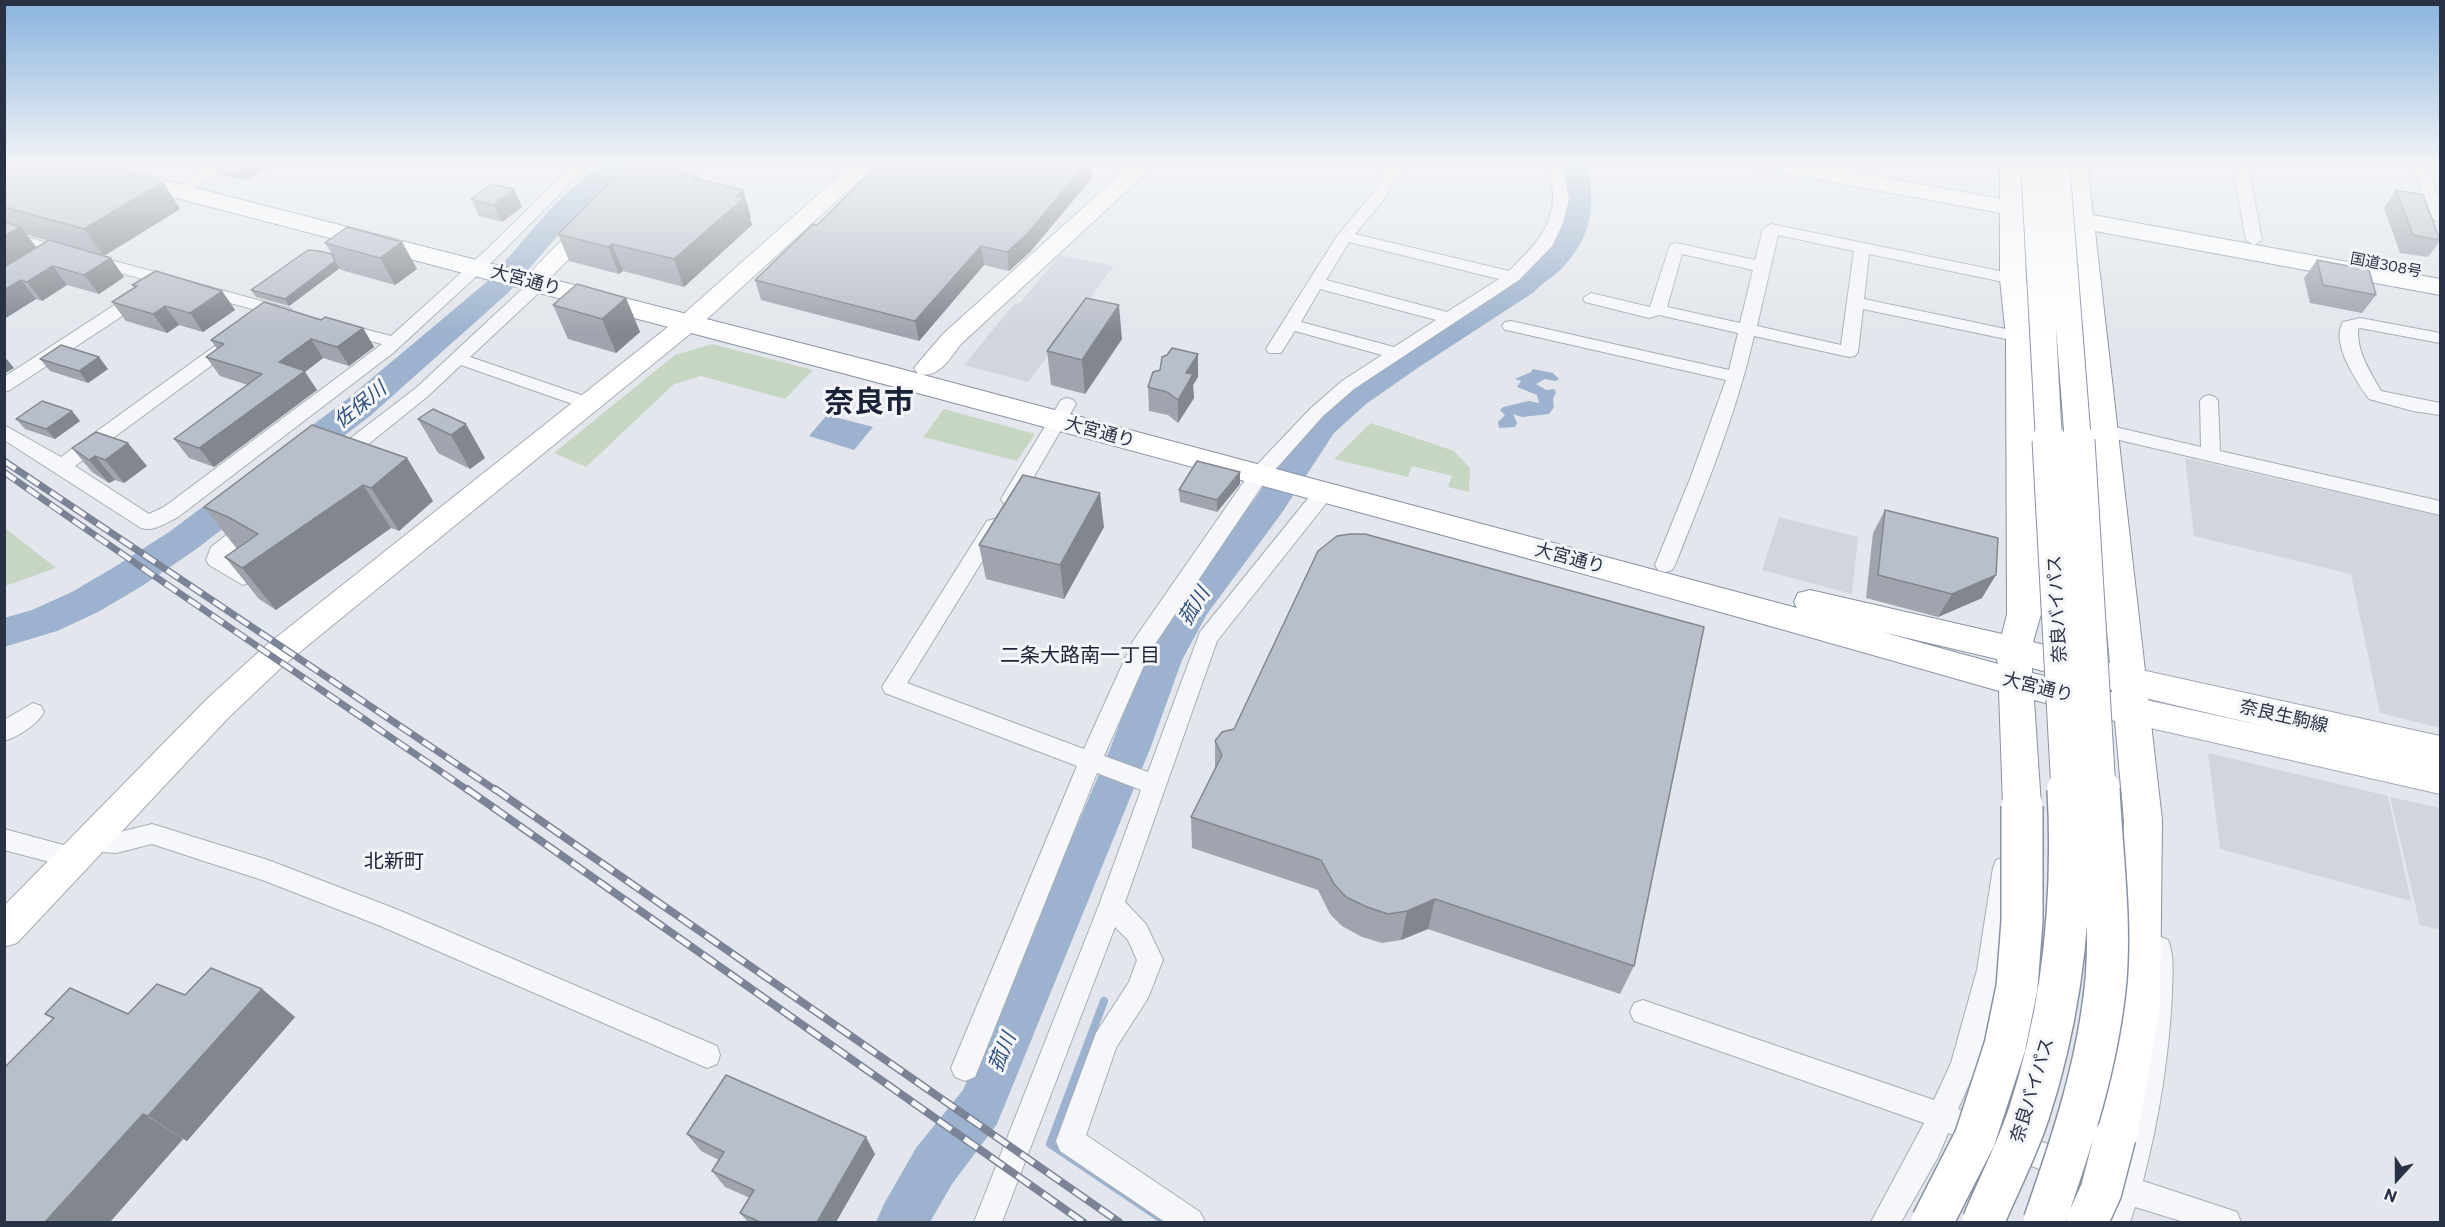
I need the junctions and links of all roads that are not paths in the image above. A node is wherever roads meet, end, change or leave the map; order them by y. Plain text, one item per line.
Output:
1 (316, 219) edge
2 (528, 219) edge
3 (595, 219) edge
4 (804, 219) edge
5 (1084, 219) edge
6 (1359, 219) edge
7 (1556, 219) edge
8 (2019, 219) edge
9 (2037, 219) edge
10 (2061, 219) edge
11 (2080, 219) edge
12 (2101, 219) edge
13 (2110, 219) edge
14 (2250, 219) edge
15 (4, 236) edge
16 (1345, 236) junction
17 (2254, 240) junction
18 (1863, 248) junction
19 (61, 252) junction
20 (485, 262) junction
21 (42, 263) edge
22 (1763, 267) junction
23 (2440, 275) edge
24 (539, 276) junction
25 (1513, 277) junction
26 (2013, 279) junction
27 (165, 280) junction
28 (1316, 283) junction
29 (2440, 287) edge
30 (1591, 298) dead end
31 (1855, 302) junction
32 (276, 310) junction
33 (1659, 310) junction
34 (297, 316) edge
35 (695, 317) junction
36 (1449, 318) junction
37 (1290, 324) junction
38 (329, 325) edge
39 (1511, 327) dead end
40 (1749, 330) junction
41 (2020, 338) junction
42 (2440, 340) edge
43 (393, 342) junction
44 (1275, 349) dead end
45 (1396, 353) junction
46 (460, 359) junction
47 (927, 368) junction
48 (1736, 377) junction
49 (4, 386) edge
50 (2209, 401) dead end
51 (587, 403) junction
52 (2440, 409) edge
53 (1061, 412) junction
54 (2102, 430) junction
55 (4, 431) edge
56 (2211, 456) junction
57 (62, 466) junction
58 (326, 468) edge
59 (1268, 468) junction
60 (1314, 483) junction
61 (2440, 508) edge
62 (270, 511) edge
63 (1665, 565) junction
64 (243, 577) edge
65 (2014, 666) junction
66 (2130, 696) junction
67 (33, 712) dead end
68 (4, 732) edge
69 (2440, 751) edge
70 (1090, 762) junction
71 (2440, 779) edge
72 (1155, 785) junction
73 (2022, 806) junction
74 (2143, 820) junction
75 (4, 839) edge
76 (83, 850) junction
77 (1111, 905) junction
78 (4, 931) edge
79 (1643, 1012) dead end
80 (707, 1055) dead end
81 (965, 1068) dead end
82 (1941, 1116) junction
83 (2127, 1190) junction
84 (988, 1222) edge
85 (1190, 1222) edge
86 (1885, 1222) edge
87 (1932, 1222) edge
88 (1983, 1222) edge
89 (2044, 1222) edge
90 (2087, 1222) edge
91 (2116, 1222) edge
92 (2227, 1222) edge

1 - 20 main road, 大宮通り
2 - 20 street
3 - 24 street
4 - 35 street
5 - 47 street
6 - 16 street
7 - 25 street
8 - 26 main road
9 - 88 main road, 奈良バイパス, bridge
10 - 89 main road, 奈良バイパス, bridge
11 - 54 main road
12 - 29 main road, 国道308号
13 - 17 main road, 国道308号
14 - 17 street
15 - 19 street
16 - 25 street
16 - 28 street
17 - 23 main road, 国道308号
18 - 22 street
18 - 26 street
18 - 31 street
19 - 21 street
19 - 27 street
20 - 24 main road, 大宮通り
20 - 43 street
22 - 33 street
22 - 40 street
24 - 35 main road, 大宮通り
24 - 46 street
25 - 36 street
26 - 41 main road
27 - 32 street
27 - 49 street
28 - 36 street
28 - 37 street
30 - 33 street
31 - 40 street
31 - 41 street
32 - 34 street
32 - 57 street
33 - 40 street
35 - 47 main road, 大宮通り
35 - 51 street
35 - 53 main road, 大宮通り
36 - 45 street
37 - 44 street
37 - 45 street
38 - 43 street
39 - 48 street
40 - 48 street
41 - 65 main road
42 - 52 street
43 - 57 street
45 - 59 street
46 - 51 street
46 - 58 street
47 - 53 main road, 大宮通り
48 - 63 street
50 - 56 street
51 - 76 street
53 - 59 main road, 大宮通り
53 - 70 street
54 - 56 street
54 - 66 main road
55 - 57 street
56 - 61 street
59 - 60 main road, 大宮通り
59 - 70 street
60 - 63 main road, 大宮通り
60 - 65 main road, 大宮通り
60 - 72 street
62 - 64 street
63 - 65 main road, 大宮通り
65 - 66 main road, 大宮通り
65 - 73 main road
66 - 69 main road, 奈良生駒線
66 - 71 main road, 奈良生駒線
66 - 74 main road
67 - 68 street
70 - 72 street
70 - 81 street
72 - 77 street
73 - 82 street
73 - 87 main road, bridge
74 - 83 street
74 - 90 main road, bridge
75 - 76 street
76 - 78 street
76 - 80 street
77 - 84 street
77 - 85 street
79 - 82 street
82 - 83 street
82 - 86 street
83 - 91 street
83 - 92 street

